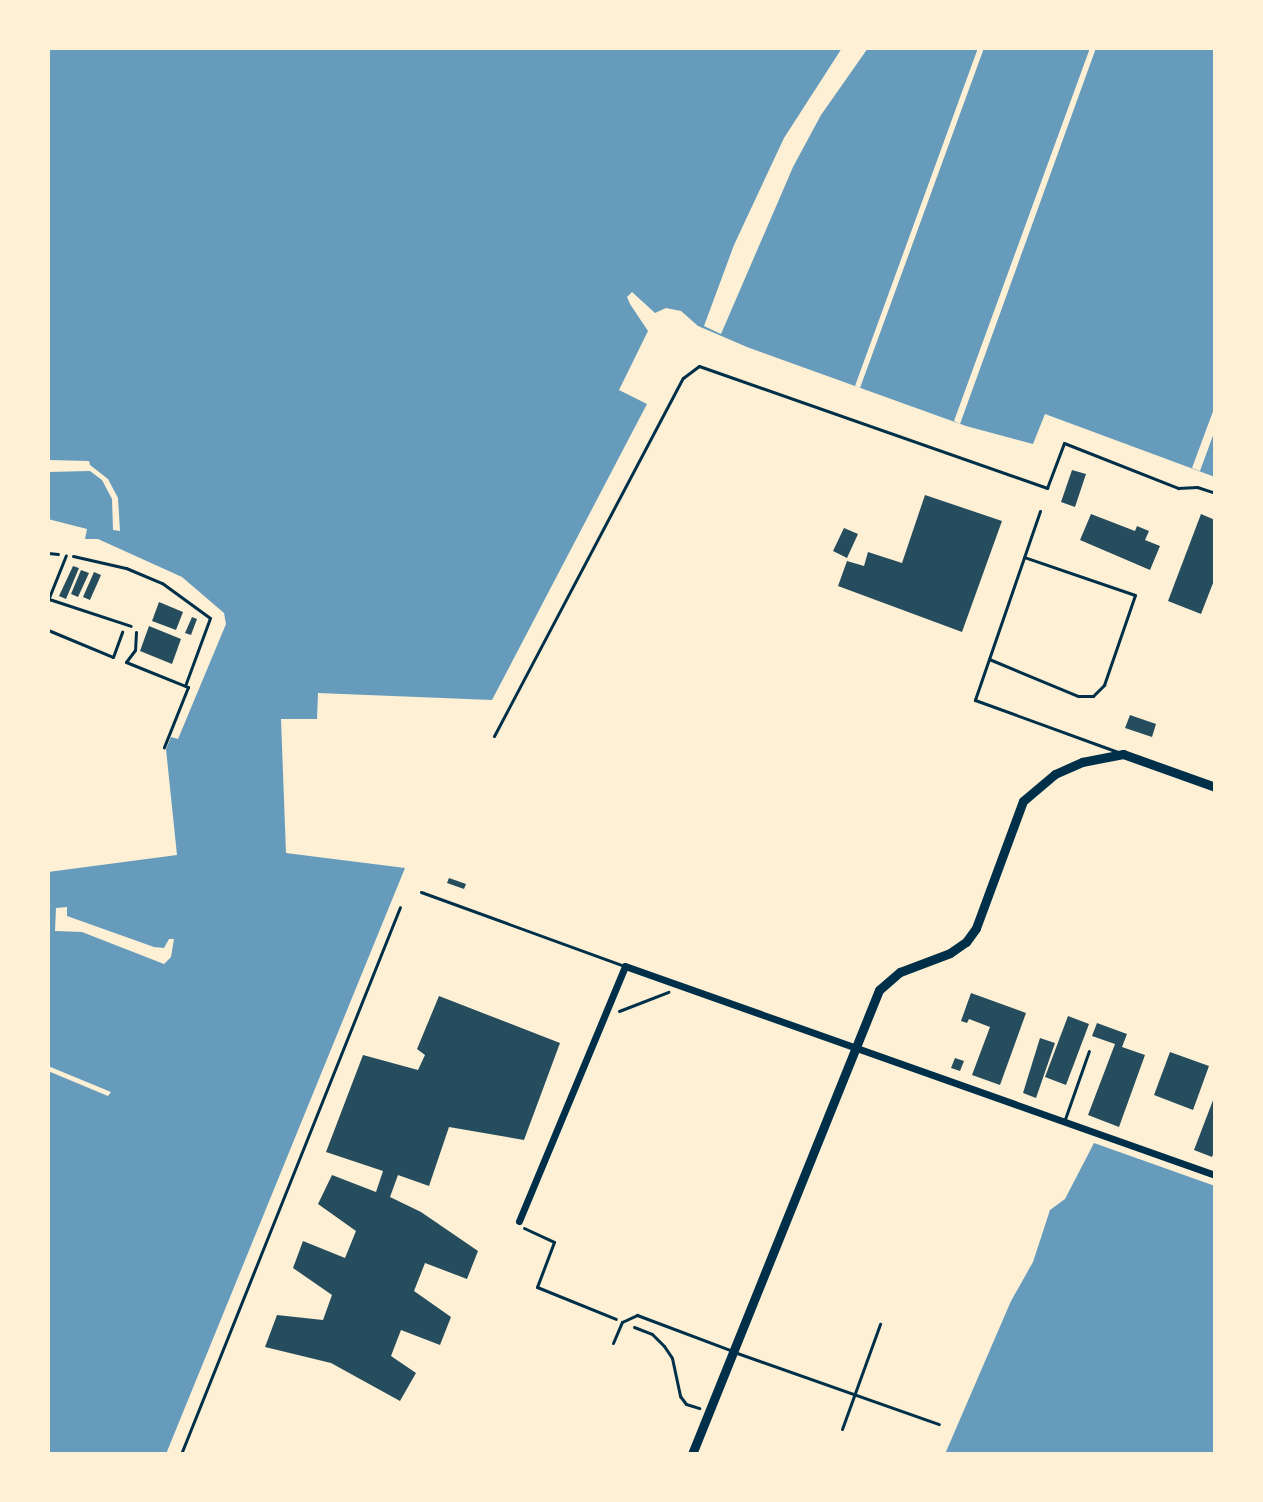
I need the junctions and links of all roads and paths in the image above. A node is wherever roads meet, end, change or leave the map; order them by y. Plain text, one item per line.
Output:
1 (1215, 493) edge
2 (1040, 511) dead end
3 (48, 553) edge
4 (66, 555) junction
5 (1024, 557) junction
6 (48, 599) edge
7 (131, 626) junction
8 (48, 630) edge
9 (989, 659) junction
10 (185, 686) junction
11 (494, 736) dead end
12 (164, 747) dead end
13 (1123, 754) junction
14 (1215, 787) edge
15 (421, 892) dead end
16 (400, 907) dead end
17 (625, 966) junction
18 (681, 987) junction
19 (604, 1017) junction
20 (855, 1050) junction
21 (1089, 1051) dead end
22 (1064, 1122) junction
23 (1215, 1175) edge
24 (519, 1221) joint
25 (622, 1322) junction
26 (880, 1324) dead end
27 (613, 1343) dead end
28 (734, 1351) junction
29 (854, 1395) junction
30 (710, 1412) junction
31 (939, 1424) dead end
32 (842, 1429) dead end
33 (181, 1454) edge
34 (692, 1454) edge

1 - 11 lane
2 - 5 lane
3 - 4 path
4 - 6 lane
4 - 10 path
5 - 9 lane
5 - 9 lane
6 - 7 lane
7 - 8 path
7 - 10 path
9 - 13 lane
10 - 12 path
13 - 14 street
13 - 20 street
15 - 17 lane
16 - 33 lane
17 - 18 street
17 - 19 street
18 - 19 path
18 - 20 street
19 - 24 street
20 - 22 street
20 - 28 street
21 - 22 lane
22 - 23 street
24 - 25 path
25 - 27 lane
25 - 28 lane
25 - 30 path
26 - 29 lane
28 - 29 lane
28 - 30 street
29 - 31 lane
29 - 32 lane
30 - 34 street

